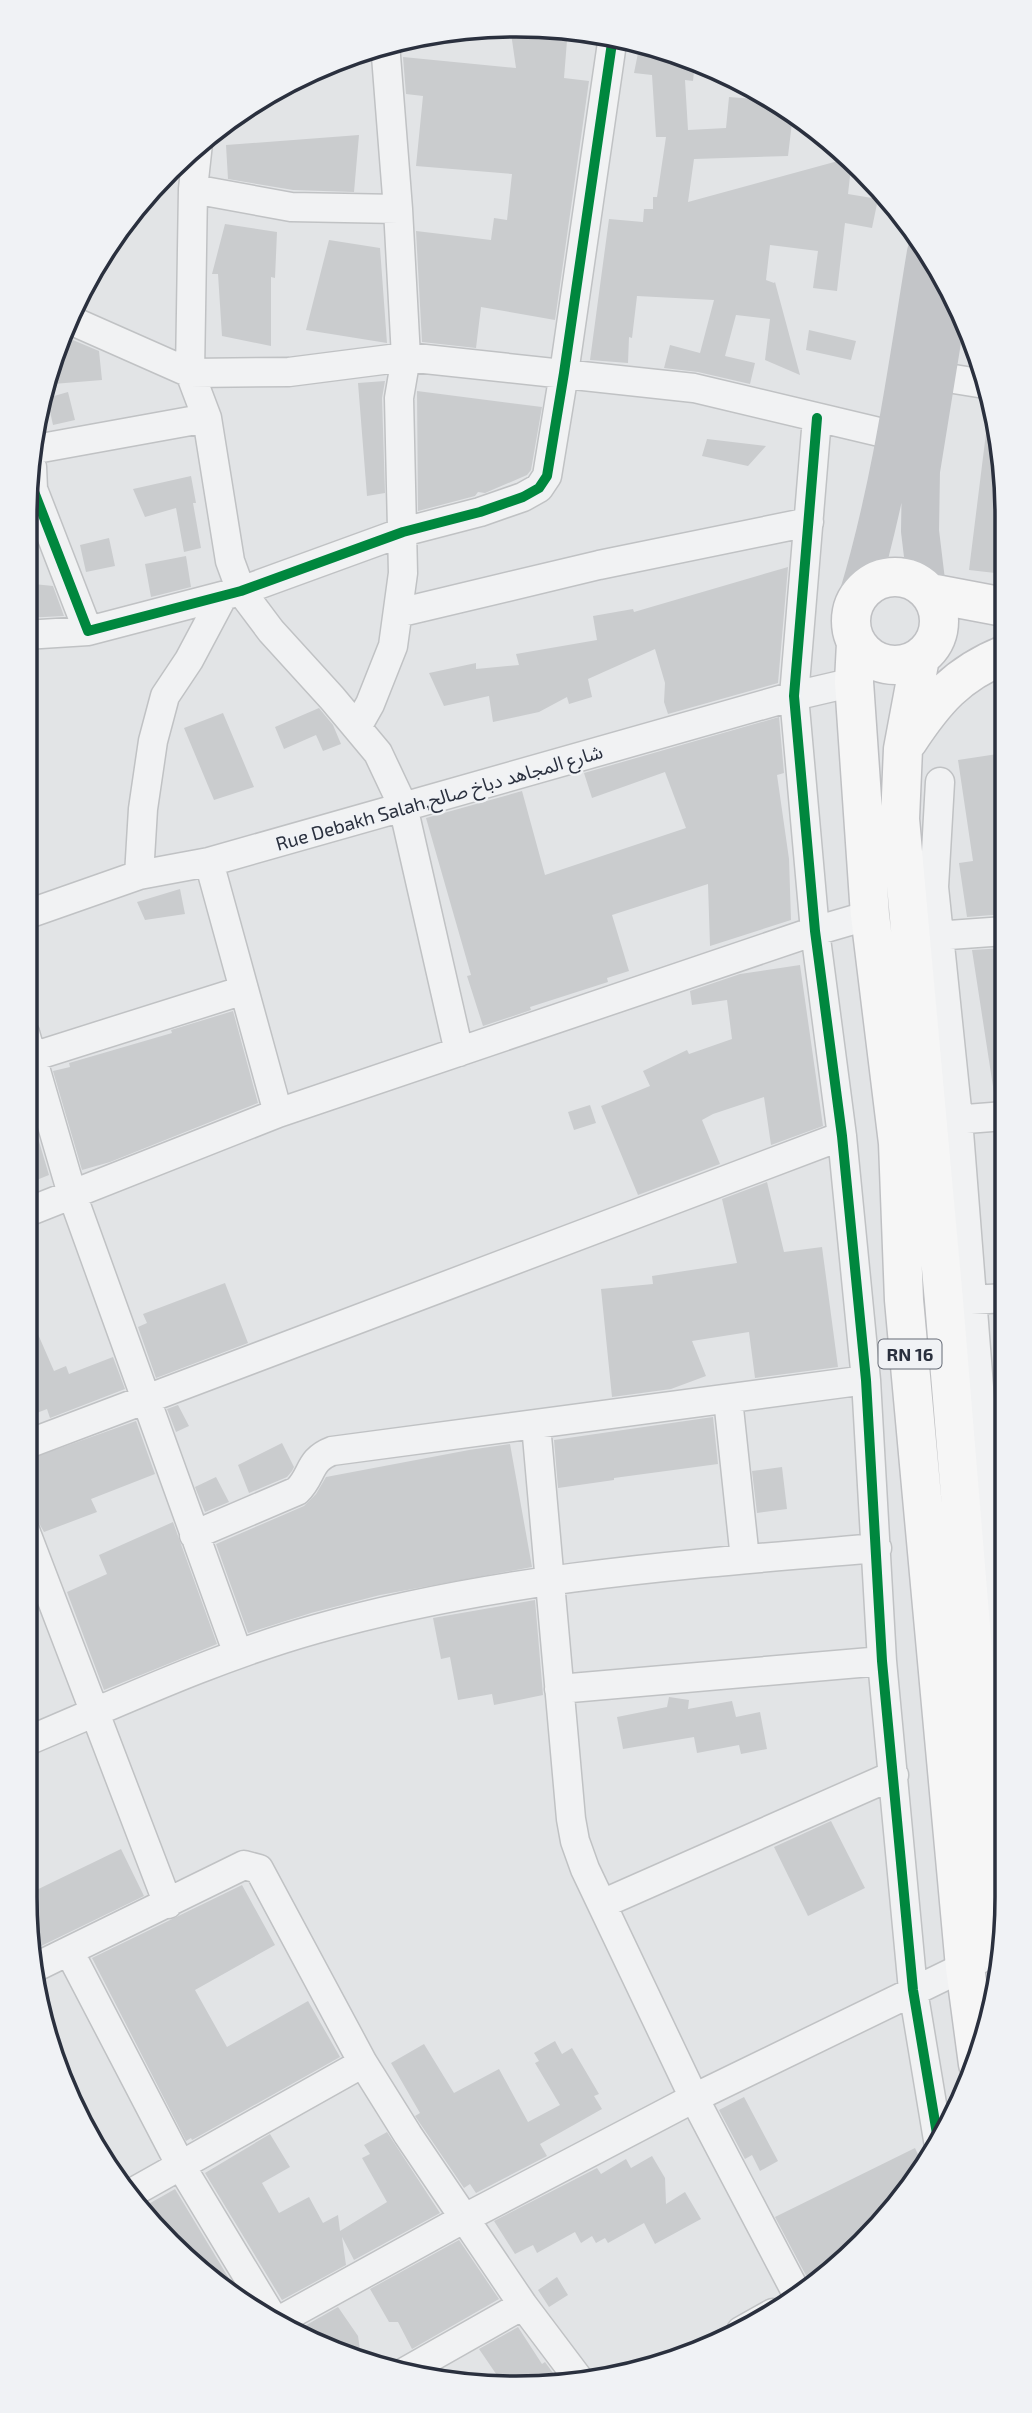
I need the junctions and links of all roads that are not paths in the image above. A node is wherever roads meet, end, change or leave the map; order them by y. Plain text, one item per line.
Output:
1 (611, 47) edge
2 (386, 55) edge
3 (196, 159) edge
4 (193, 189) junction
5 (398, 209) junction
6 (924, 265) edge
7 (947, 307) edge
8 (77, 323) edge
9 (406, 357) junction
10 (190, 373) junction
11 (564, 373) junction
12 (935, 376) junction
13 (976, 383) edge
14 (207, 418) junction
15 (817, 418) junction
16 (896, 436) junction
17 (42, 448) edge
18 (38, 497) edge
19 (808, 522) junction
20 (403, 532) junction
21 (929, 591) junction
22 (232, 594) junction
23 (858, 596) junction
24 (995, 605) edge
25 (398, 613) junction
26 (88, 631) junction
27 (37, 634) edge
28 (856, 643) junction
29 (995, 643) edge
30 (925, 653) junction
31 (995, 659) edge
32 (855, 682) junction
33 (794, 696) junction
34 (357, 727) junction
35 (903, 749) junction
36 (940, 782) dead end
37 (403, 806) junction
38 (209, 862) junction
39 (139, 875) junction
40 (37, 910) edge
41 (870, 915) junction
42 (815, 931) junction
43 (995, 932) edge
44 (925, 937) junction
45 (244, 990) junction
46 (37, 1047) edge
47 (459, 1052) junction
48 (37, 1082) edge
49 (278, 1113) junction
50 (995, 1117) edge
51 (942, 1120) junction
52 (842, 1136) junction
53 (72, 1194) junction
54 (37, 1208) edge
55 (995, 1299) edge
56 (958, 1301) junction
57 (866, 1380) junction
58 (145, 1397) junction
59 (728, 1399) junction
60 (536, 1424) junction
61 (37, 1439) edge
62 (995, 1480) edge
63 (194, 1535) junction
64 (877, 1548) junction
65 (745, 1559) junction
66 (37, 1564) edge
67 (550, 1581) junction
68 (238, 1654) junction
69 (883, 1661) junction
70 (559, 1689) junction
71 (94, 1713) junction
72 (37, 1737) edge
73 (894, 1775) junction
74 (987, 1891) edge
75 (168, 1904) junction
76 (602, 1904) junction
77 (69, 1951) junction
78 (987, 1956) edge
79 (42, 1964) edge
80 (913, 1990) junction
81 (983, 2003) edge
82 (363, 2063) junction
83 (694, 2098) junction
84 (936, 2128) edge
85 (181, 2166) junction
86 (137, 2190) edge
87 (463, 2219) junction
88 (793, 2287) edge
89 (263, 2303) edge
90 (523, 2305) junction
91 (286, 2318) edge
92 (416, 2365) edge
93 (574, 2372) edge

1 - 11 street
2 - 5 street
3 - 4 street
4 - 5 street
4 - 10 street
5 - 9 street
6 - 16 main road
7 - 12 main road
8 - 10 street
9 - 10 street
9 - 11 street
9 - 20 street
10 - 14 street
11 - 15 street
11 - 20 street
12 - 13 street
12 - 21 main road
14 - 17 street
14 - 22 street
15 - 16 street
15 - 19 street
16 - 23 main road
18 - 26 street
19 - 25 street
19 - 33 street
20 - 22 street
20 - 25 street
21 - 23 main road
21 - 24 main road
21 - 30 main road
22 - 26 street
22 - 34 street
22 - 39 street
23 - 28 main road
25 - 34 street
26 - 27 street
28 - 30 main road
28 - 32 main road, RN 16
29 - 30 main road
30 - 35 main road, RN 16
31 - 35 main road
32 - 33 street, Rue Debakh Salah,شارع المجاهد دباخ صالح
32 - 41 main road, RN 16
33 - 37 street, Rue Debakh Salah,شارع المجاهد دباخ صالح
33 - 42 street
34 - 37 street
35 - 44 main road, RN 16
36 - 44 street
37 - 38 street, Rue Debakh Salah,شارع المجاهد دباخ صالح
37 - 47 street
38 - 39 street, Rue Debakh Salah,شارع المجاهد دباخ صالح
38 - 45 street
39 - 40 street, Rue Debakh Salah,شارع المجاهد دباخ صالح
41 - 42 street
41 - 74 main road, RN 16
42 - 47 street
42 - 52 street
43 - 44 street
44 - 51 main road, RN 16
45 - 46 street
45 - 49 street
47 - 49 street
48 - 53 street
49 - 53 street
50 - 51 street
51 - 56 main road, RN 16
52 - 57 street
52 - 58 street
53 - 54 street
53 - 58 street
55 - 56 street
56 - 62 street
56 - 74 main road, RN 16
57 - 59 street
57 - 64 street
58 - 61 street
58 - 63 street
59 - 60 street
59 - 65 street
60 - 63 street
60 - 67 street
63 - 68 street
64 - 65 street
64 - 69 street
65 - 67 street
66 - 71 street
67 - 68 street
67 - 70 street
68 - 71 street
69 - 70 street
69 - 73 street
70 - 76 street
71 - 72 street
71 - 75 street
73 - 76 street
73 - 80 street
74 - 78 main road, RN 16
75 - 77 street
75 - 82 street
76 - 83 street
77 - 79 street
77 - 85 street
78 - 80 street
78 - 81 main road, RN 16
80 - 83 street
80 - 84 street
82 - 85 street
82 - 87 street
83 - 87 street
83 - 88 street
85 - 86 street
85 - 89 street
87 - 90 street
87 - 91 street
90 - 92 street
90 - 93 street

